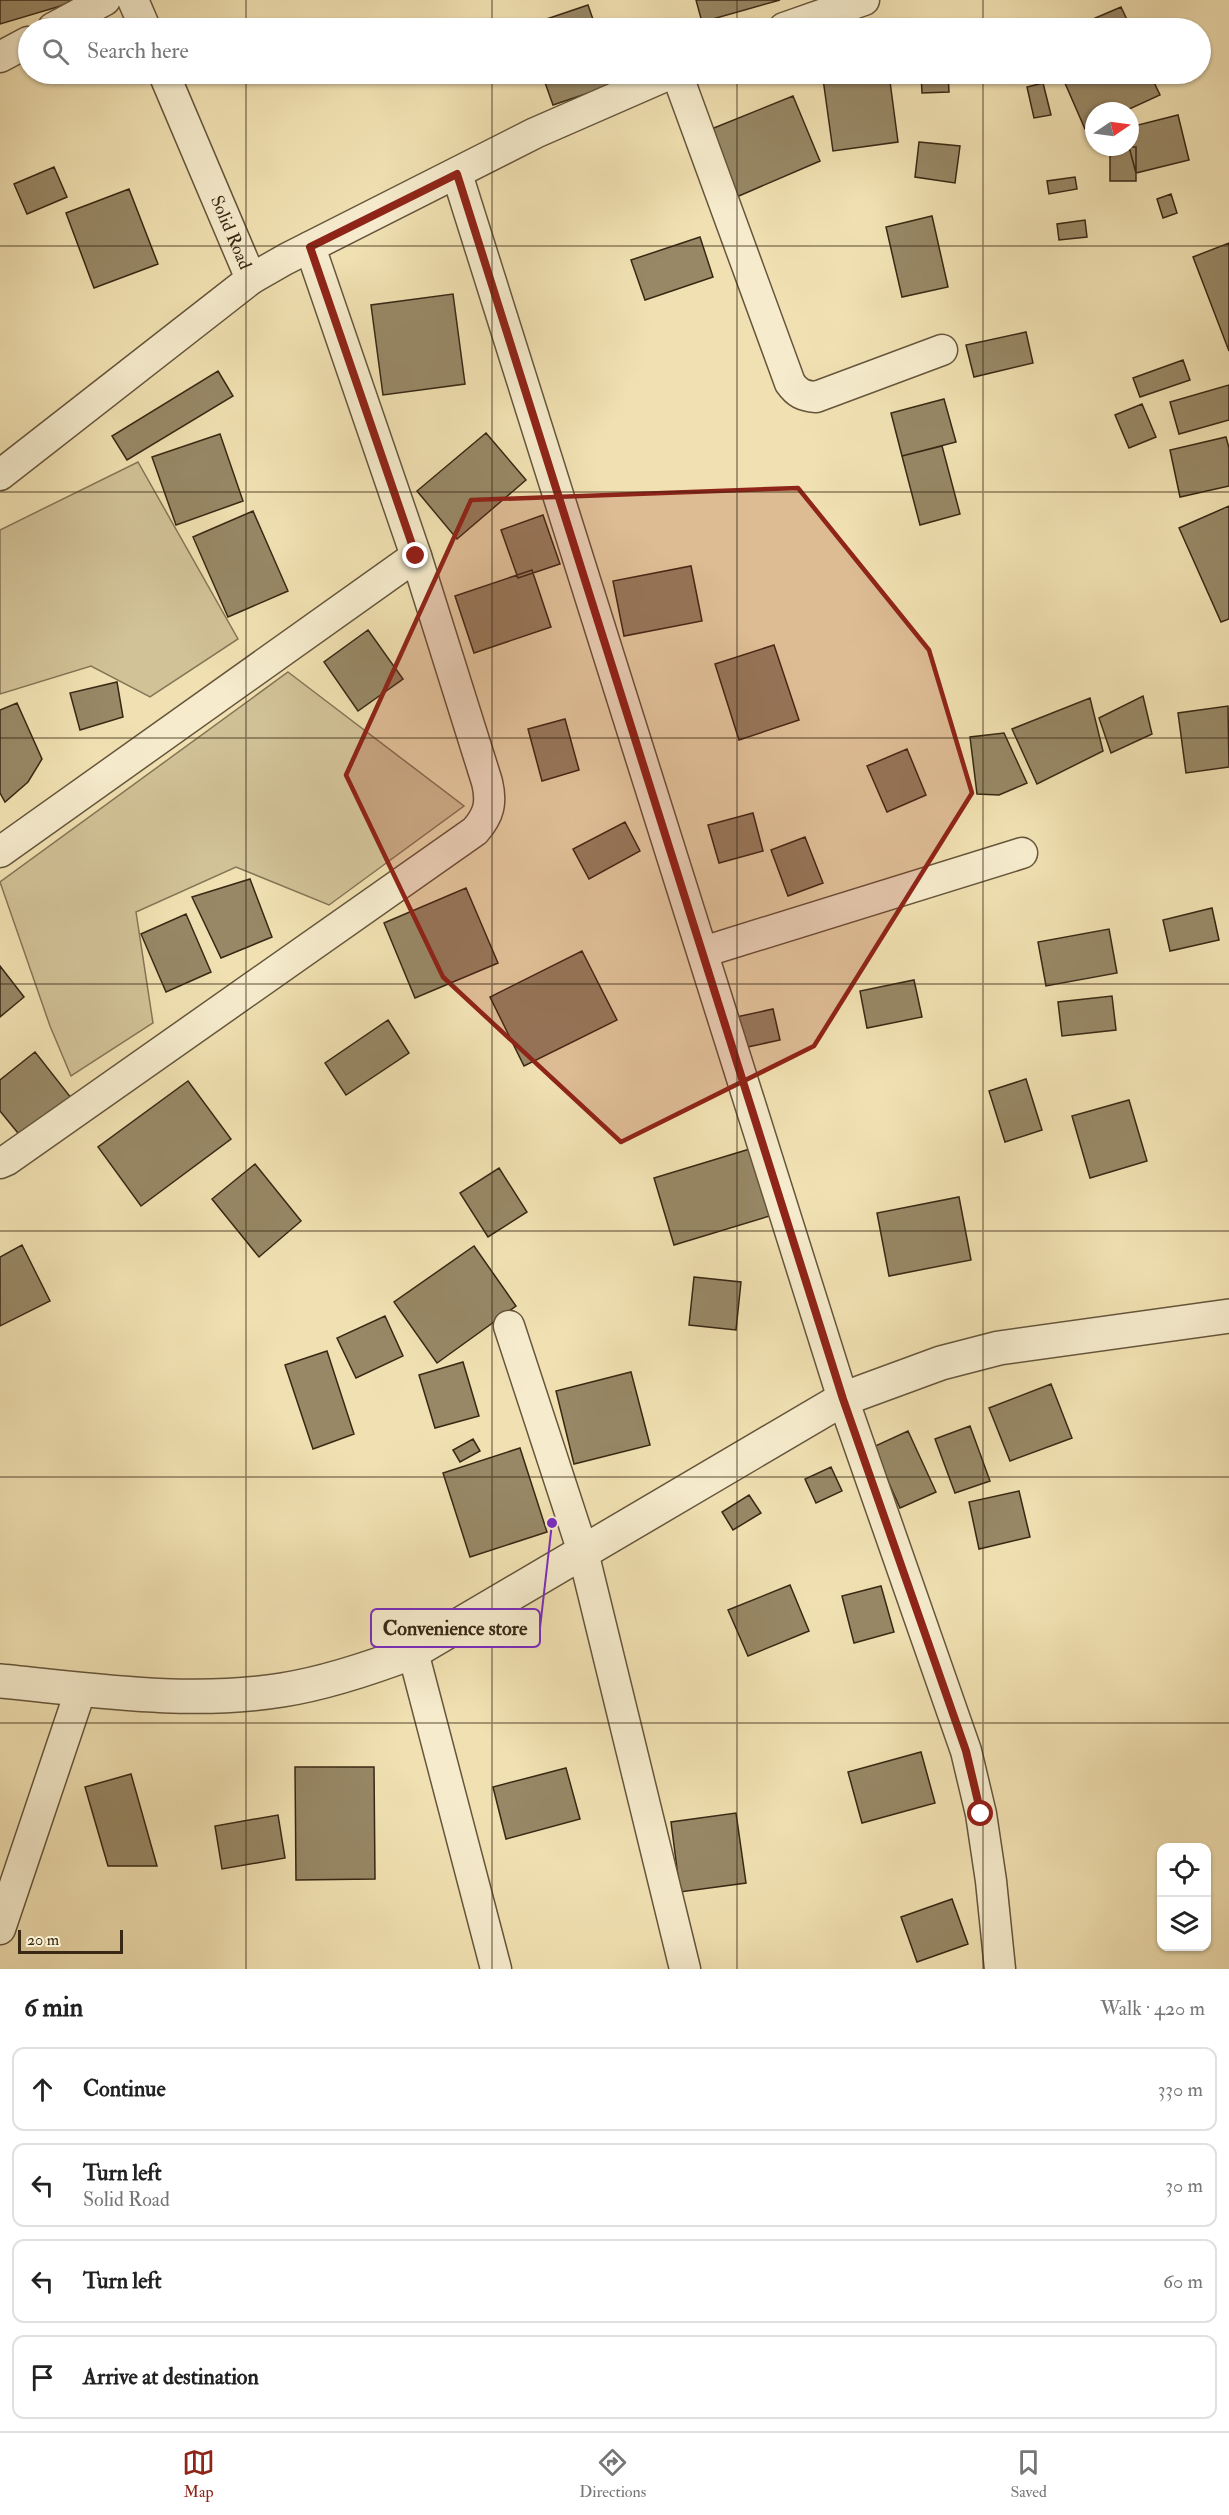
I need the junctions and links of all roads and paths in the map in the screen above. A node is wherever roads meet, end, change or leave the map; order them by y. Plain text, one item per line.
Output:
1 (105, 0) edge
2 (133, 0) edge
3 (864, 0) edge
4 (72, 18) edge
5 (141, 18) edge
6 (813, 18) edge
7 (18, 47) edge
8 (0, 57) edge
9 (168, 84) edge
10 (647, 84) edge
11 (681, 84) edge
12 (457, 174) junction
13 (310, 247) junction
14 (251, 279) junction
15 (942, 350) dead end
16 (0, 475) edge
17 (416, 556) junction
18 (0, 852) edge
19 (1022, 853) dead end
20 (703, 952) junction
21 (0, 1163) edge
22 (1229, 1316) edge
23 (509, 1326) dead end
24 (843, 1399) junction
25 (583, 1552) junction
26 (413, 1652) junction
27 (0, 1681) edge
28 (81, 1689) junction
29 (0, 1929) edge
30 (496, 1969) edge
31 (685, 1969) edge
32 (1000, 1969) edge

1 - 4 street
2 - 5 street
3 - 6 street
7 - 8 street
9 - 14 street, Solid Road
10 - 12 street, Solid Road
11 - 15 street
12 - 13 street, Solid Road
12 - 20 street
13 - 14 street, Solid Road
13 - 17 street
14 - 16 street
17 - 18 street
17 - 21 street
19 - 20 street
20 - 24 street
22 - 24 street
23 - 25 street
24 - 25 street
24 - 32 street
25 - 26 street
25 - 31 street
26 - 28 street
26 - 30 street
27 - 28 street
28 - 29 street

